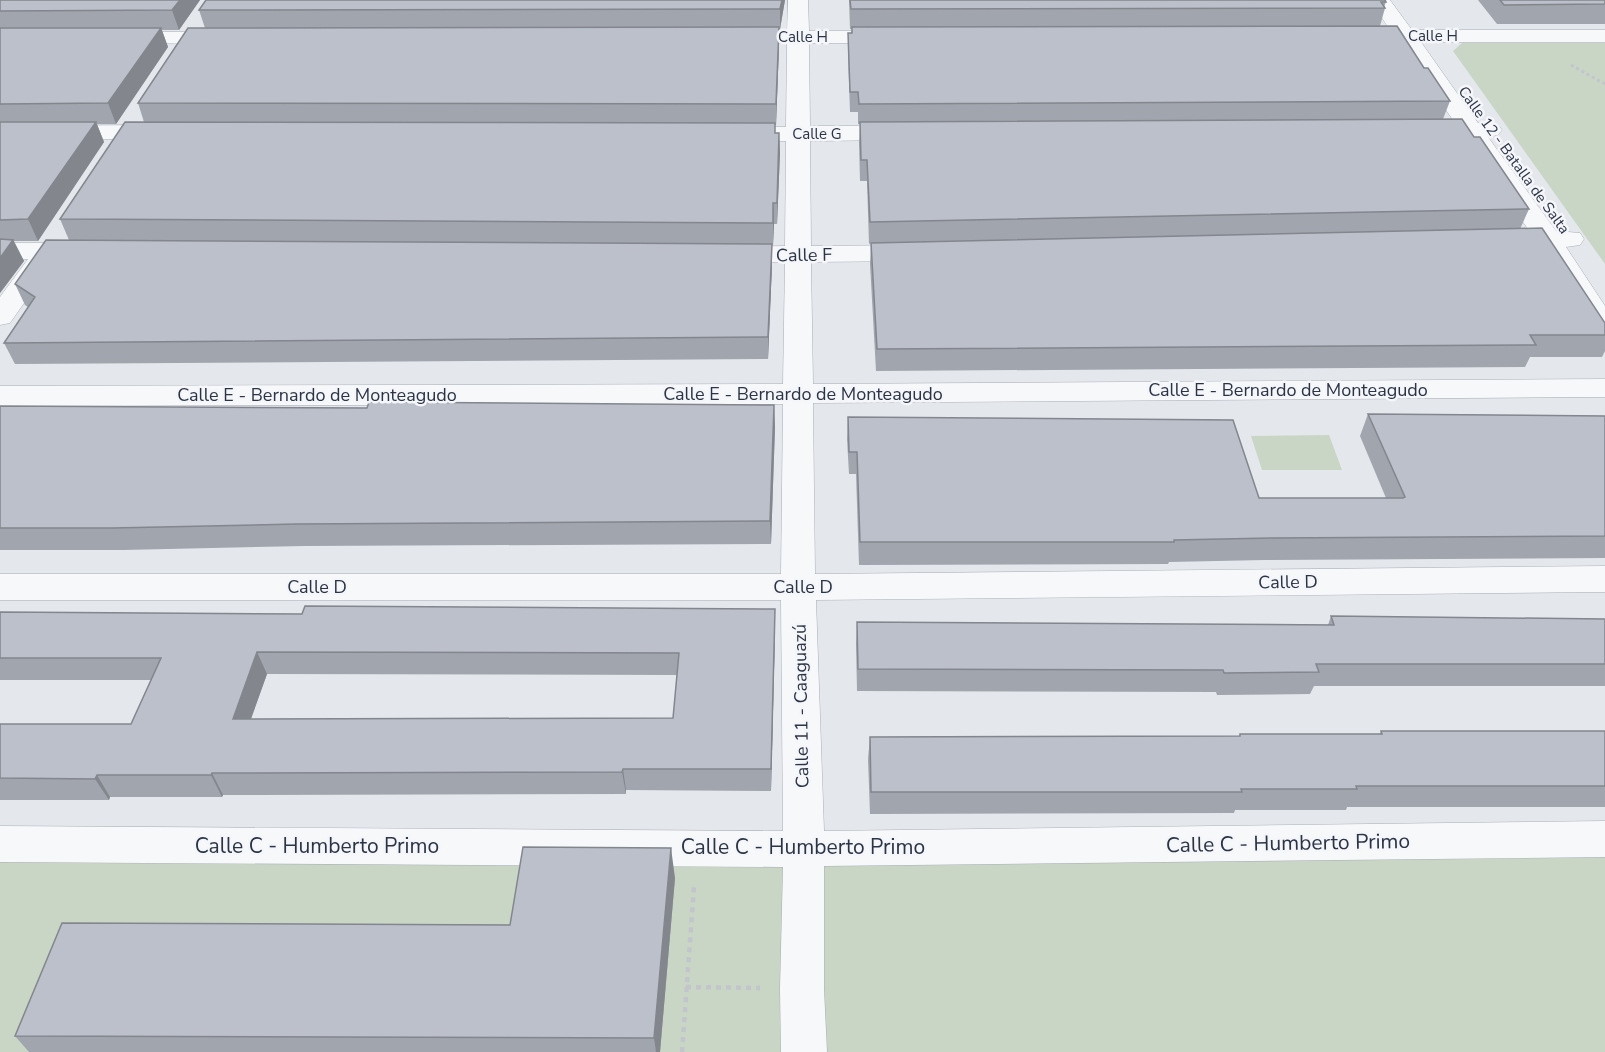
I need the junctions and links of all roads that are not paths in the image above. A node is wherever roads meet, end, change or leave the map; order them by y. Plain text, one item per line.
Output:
1 (798, 0) edge
2 (1380, 0) edge
3 (1404, 0) edge
4 (1334, 36) edge
5 (1405, 36) junction
6 (1605, 36) edge
7 (716, 37) edge
8 (799, 37) junction
9 (918, 37) edge
10 (1430, 37) junction
11 (93, 38) edge
12 (245, 38) edge
13 (1400, 130) edge
14 (1480, 130) junction
15 (185, 132) edge
16 (0, 133) edge
17 (926, 133) edge
18 (712, 134) edge
19 (796, 134) junction
20 (1559, 239) junction
21 (53, 241) junction
22 (1476, 241) edge
23 (0, 251) edge
24 (106, 251) edge
25 (940, 252) edge
26 (702, 255) edge
27 (797, 255) junction
28 (1605, 289) edge
29 (0, 317) edge
30 (1605, 327) edge
31 (1605, 388) edge
32 (798, 394) junction
33 (0, 396) edge
34 (1605, 579) edge
35 (0, 587) edge
36 (798, 587) junction
37 (1605, 839) edge
38 (0, 844) edge
39 (804, 849) junction
40 (804, 1052) edge

1 - 8 street, Calle 11 - Caaguazú
2 - 5 street, Calle 12 - Batalla de Salta
3 - 10 street, Calle 12 - Batalla de Salta
4 - 5 street, Calle H
5 - 10 street, Calle H
5 - 14 street, Calle 12 - Batalla de Salta
6 - 10 street, Calle H
7 - 8 street, Calle H
8 - 9 street, Calle H
8 - 19 street, Calle 11 - Caaguazú
10 - 14 street, Calle 12 - Batalla de Salta
11 - 12 street
13 - 14 street
14 - 20 street, Calle 12 - Batalla de Salta
15 - 16 street
17 - 19 street, Calle G
18 - 19 street, Calle G
19 - 27 street, Calle 11 - Caaguazú
20 - 22 street
20 - 28 street, Calle 12 - Batalla de Salta
20 - 30 street, Calle 12 - Batalla de Salta
21 - 23 street
21 - 24 street
21 - 29 street
25 - 27 street, Calle F
26 - 27 street, Calle F
27 - 32 street, Calle 11 - Caaguazú
31 - 32 street, Calle E - Bernardo de Monteagudo
32 - 33 street, Calle E - Bernardo de Monteagudo
32 - 36 street, Calle 11 - Caaguazú
34 - 36 street, Calle D
35 - 36 street, Calle D
36 - 39 street, Calle 11 - Caaguazú
37 - 39 street, Calle C - Humberto Primo
38 - 39 street, Calle C - Humberto Primo
39 - 40 street, Calle 11 - Caaguazú

